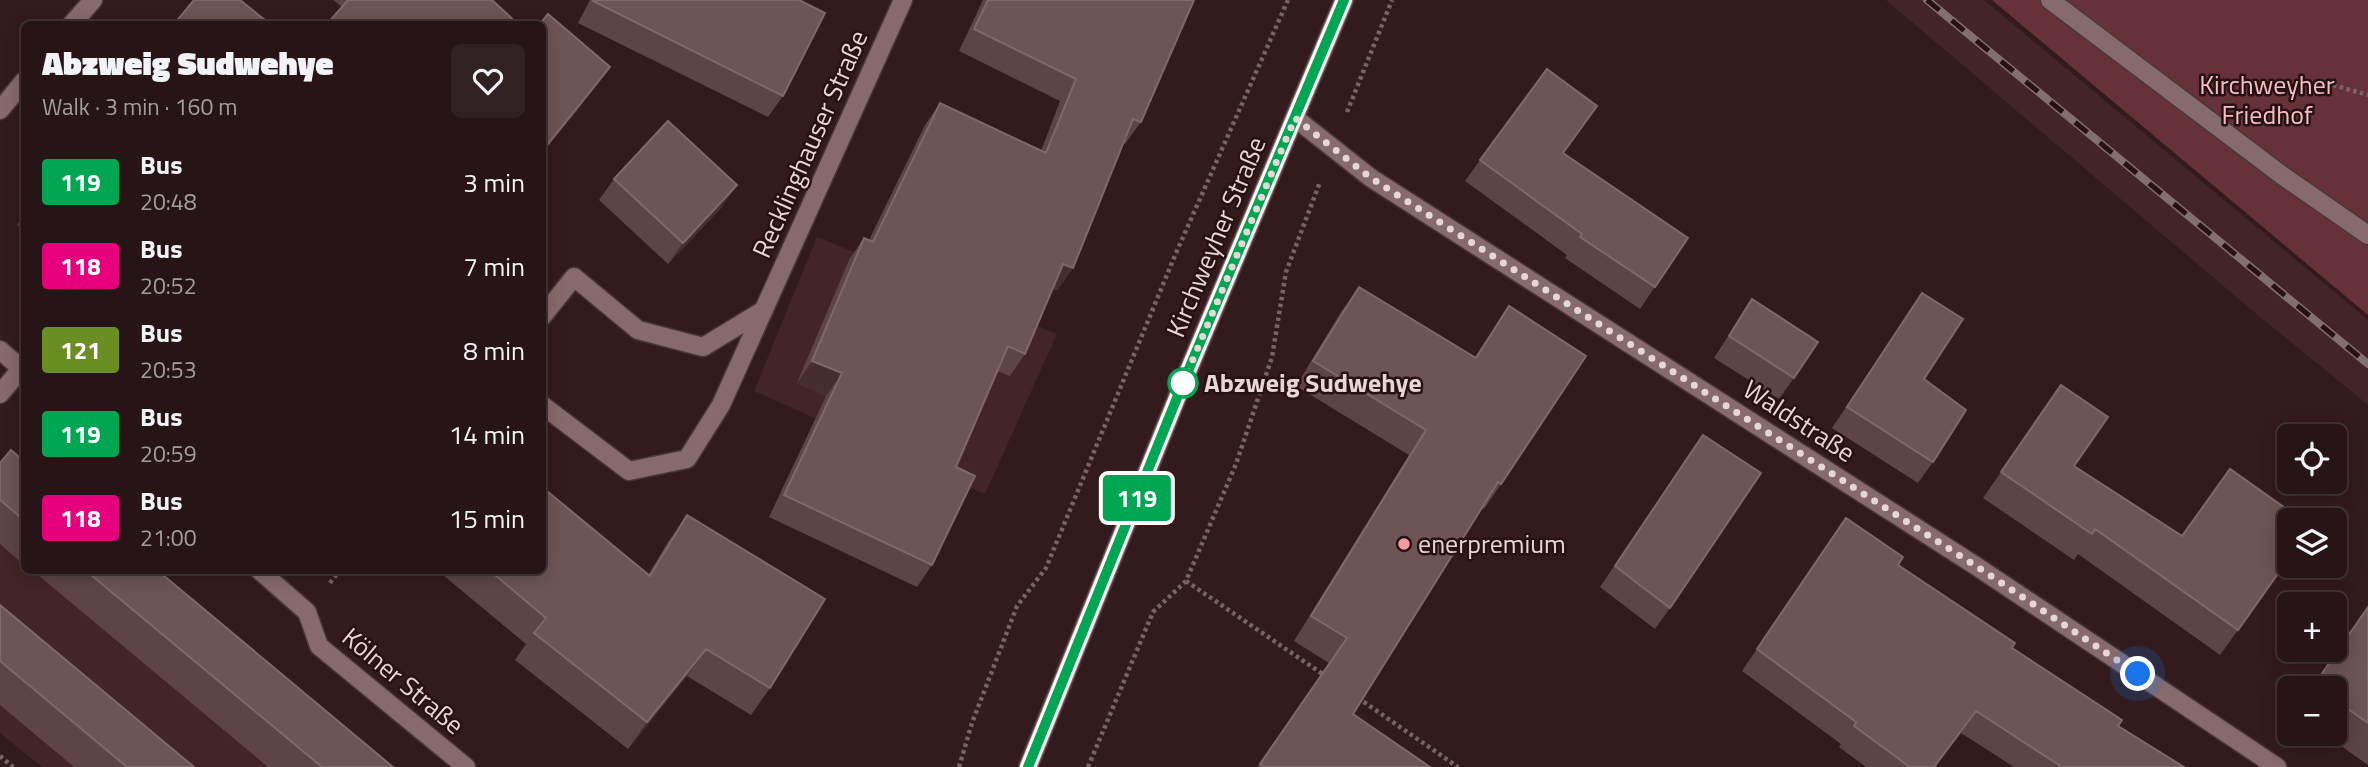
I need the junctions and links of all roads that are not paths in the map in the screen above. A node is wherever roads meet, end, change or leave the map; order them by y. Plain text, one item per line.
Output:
1 (93, 0) edge
2 (903, 0) edge
3 (1344, 0) edge
4 (2050, 0) edge
5 (75, 21) edge
6 (21, 85) edge
7 (0, 110) edge
8 (1295, 118) junction
9 (2368, 235) edge
10 (764, 310) junction
11 (546, 312) edge
12 (0, 350) edge
13 (21, 368) edge
14 (21, 372) edge
15 (0, 394) edge
16 (546, 408) edge
17 (264, 574) edge
18 (466, 767) edge
19 (1028, 767) edge
20 (2277, 767) edge

1 - 5 street
2 - 10 street, Recklinghauser Straße
3 - 8 main road, Kirchweyher Straße
4 - 9 street
6 - 7 street
8 - 19 main road, Kirchweyher Straße
8 - 20 street, Waldstraße
10 - 11 street
10 - 16 street, Recklinghauser Straße
12 - 13 street
14 - 15 street
17 - 18 street, Kölner Straße

